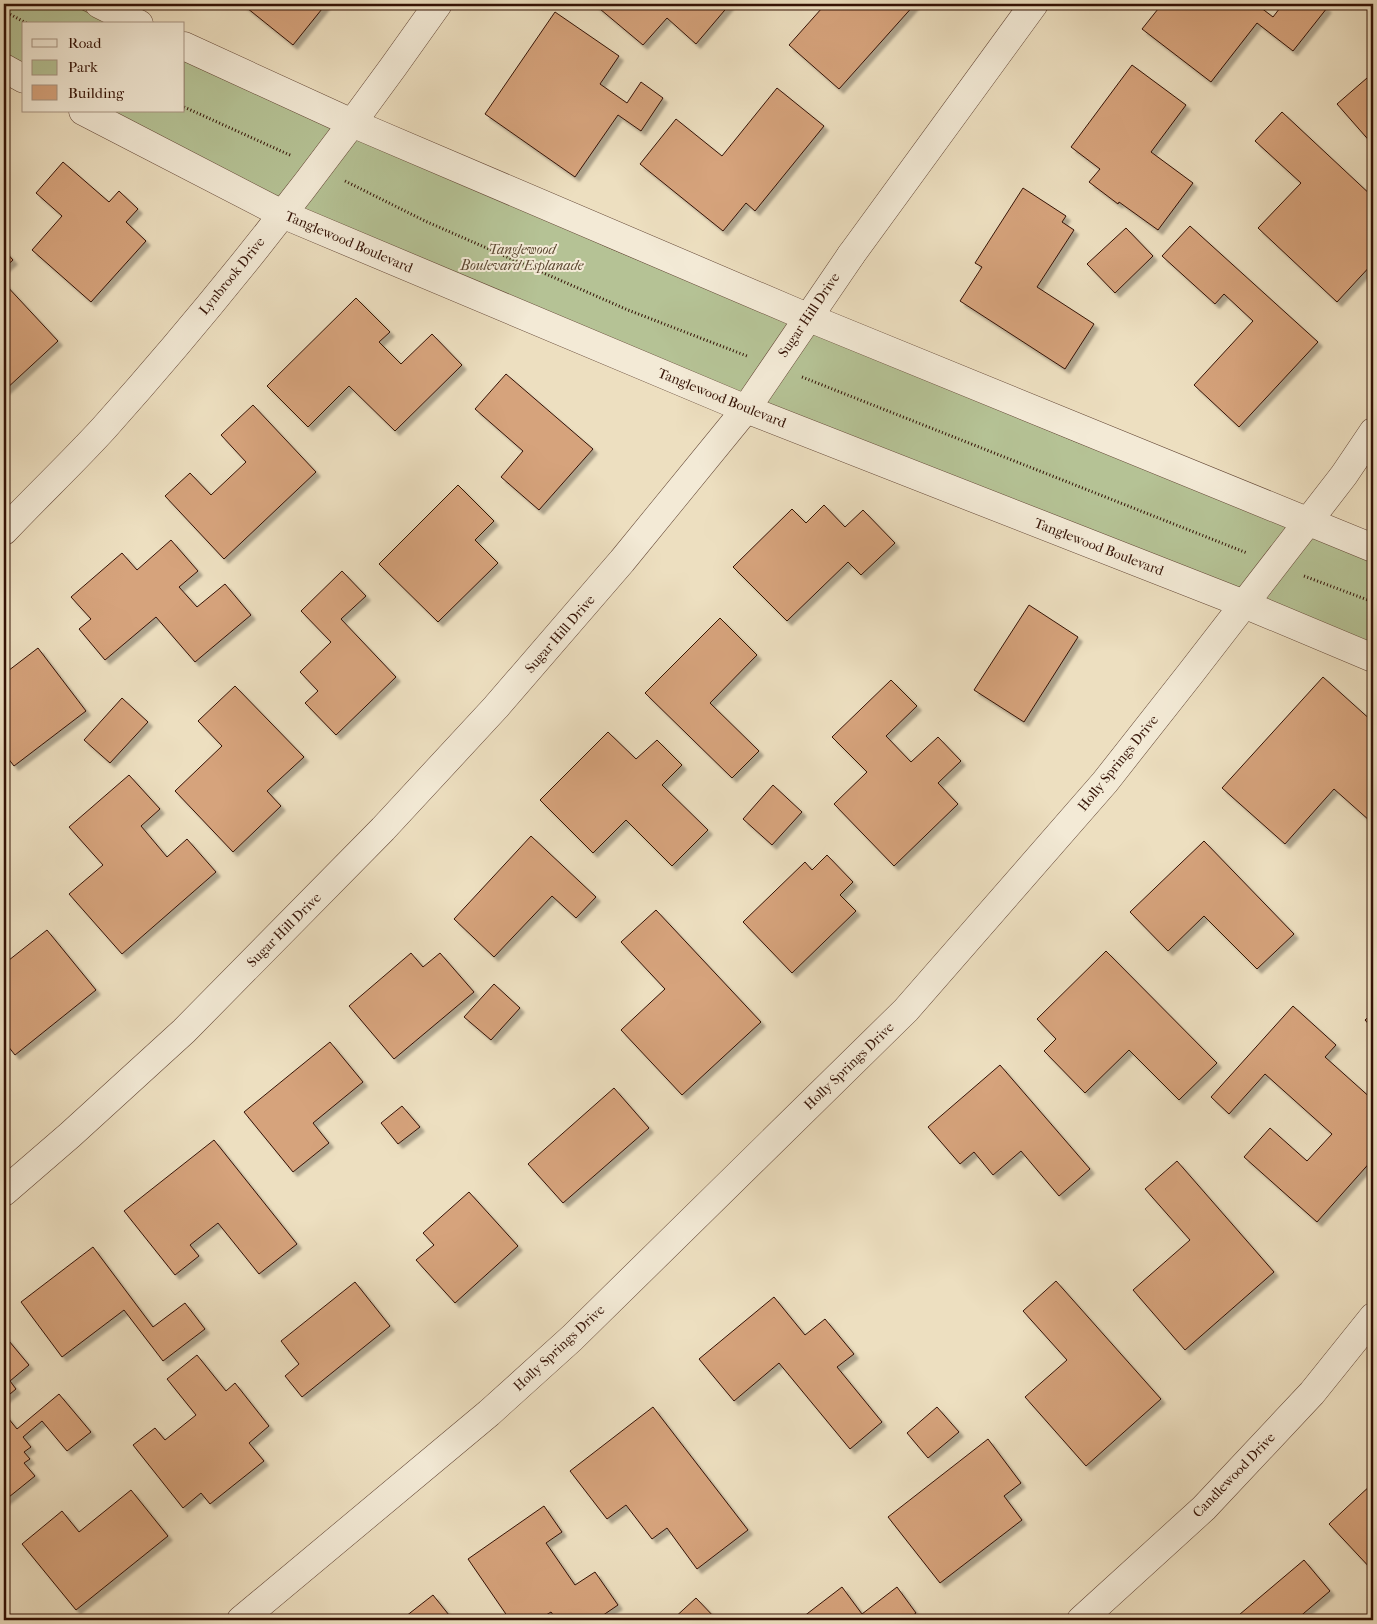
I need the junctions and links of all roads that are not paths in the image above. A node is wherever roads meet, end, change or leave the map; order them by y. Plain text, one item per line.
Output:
1 (99, 4) edge
2 (438, 4) edge
3 (1034, 4) edge
4 (135, 22) edge
5 (185, 46) edge
6 (4, 68) edge
7 (22, 78) edge
8 (85, 112) edge
9 (352, 123) junction
10 (282, 214) junction
11 (807, 317) junction
12 (746, 409) junction
13 (1373, 432) edge
14 (1307, 522) junction
15 (4, 531) edge
16 (1373, 548) edge
17 (1244, 604) junction
18 (1373, 658) edge
19 (4, 1192) edge
20 (1373, 1317) edge
21 (241, 1620) edge
22 (1081, 1620) edge

1 - 4 street
2 - 9 street, Lynbrook Drive
3 - 11 street, Sugar Hill Drive
5 - 9 street
6 - 7 street
8 - 10 street, Tanglewood Boulevard
9 - 10 street, Lynbrook Drive
9 - 11 street
10 - 12 street, Tanglewood Boulevard
10 - 15 street, Lynbrook Drive
11 - 12 street, Sugar Hill Drive
11 - 14 street
12 - 17 street, Tanglewood Boulevard
12 - 19 street, Sugar Hill Drive
13 - 14 street, Holly Springs Drive
14 - 16 street
14 - 17 street, Holly Springs Drive
17 - 18 street, Tanglewood Boulevard
17 - 21 street, Holly Springs Drive
20 - 22 street, Candlewood Drive

